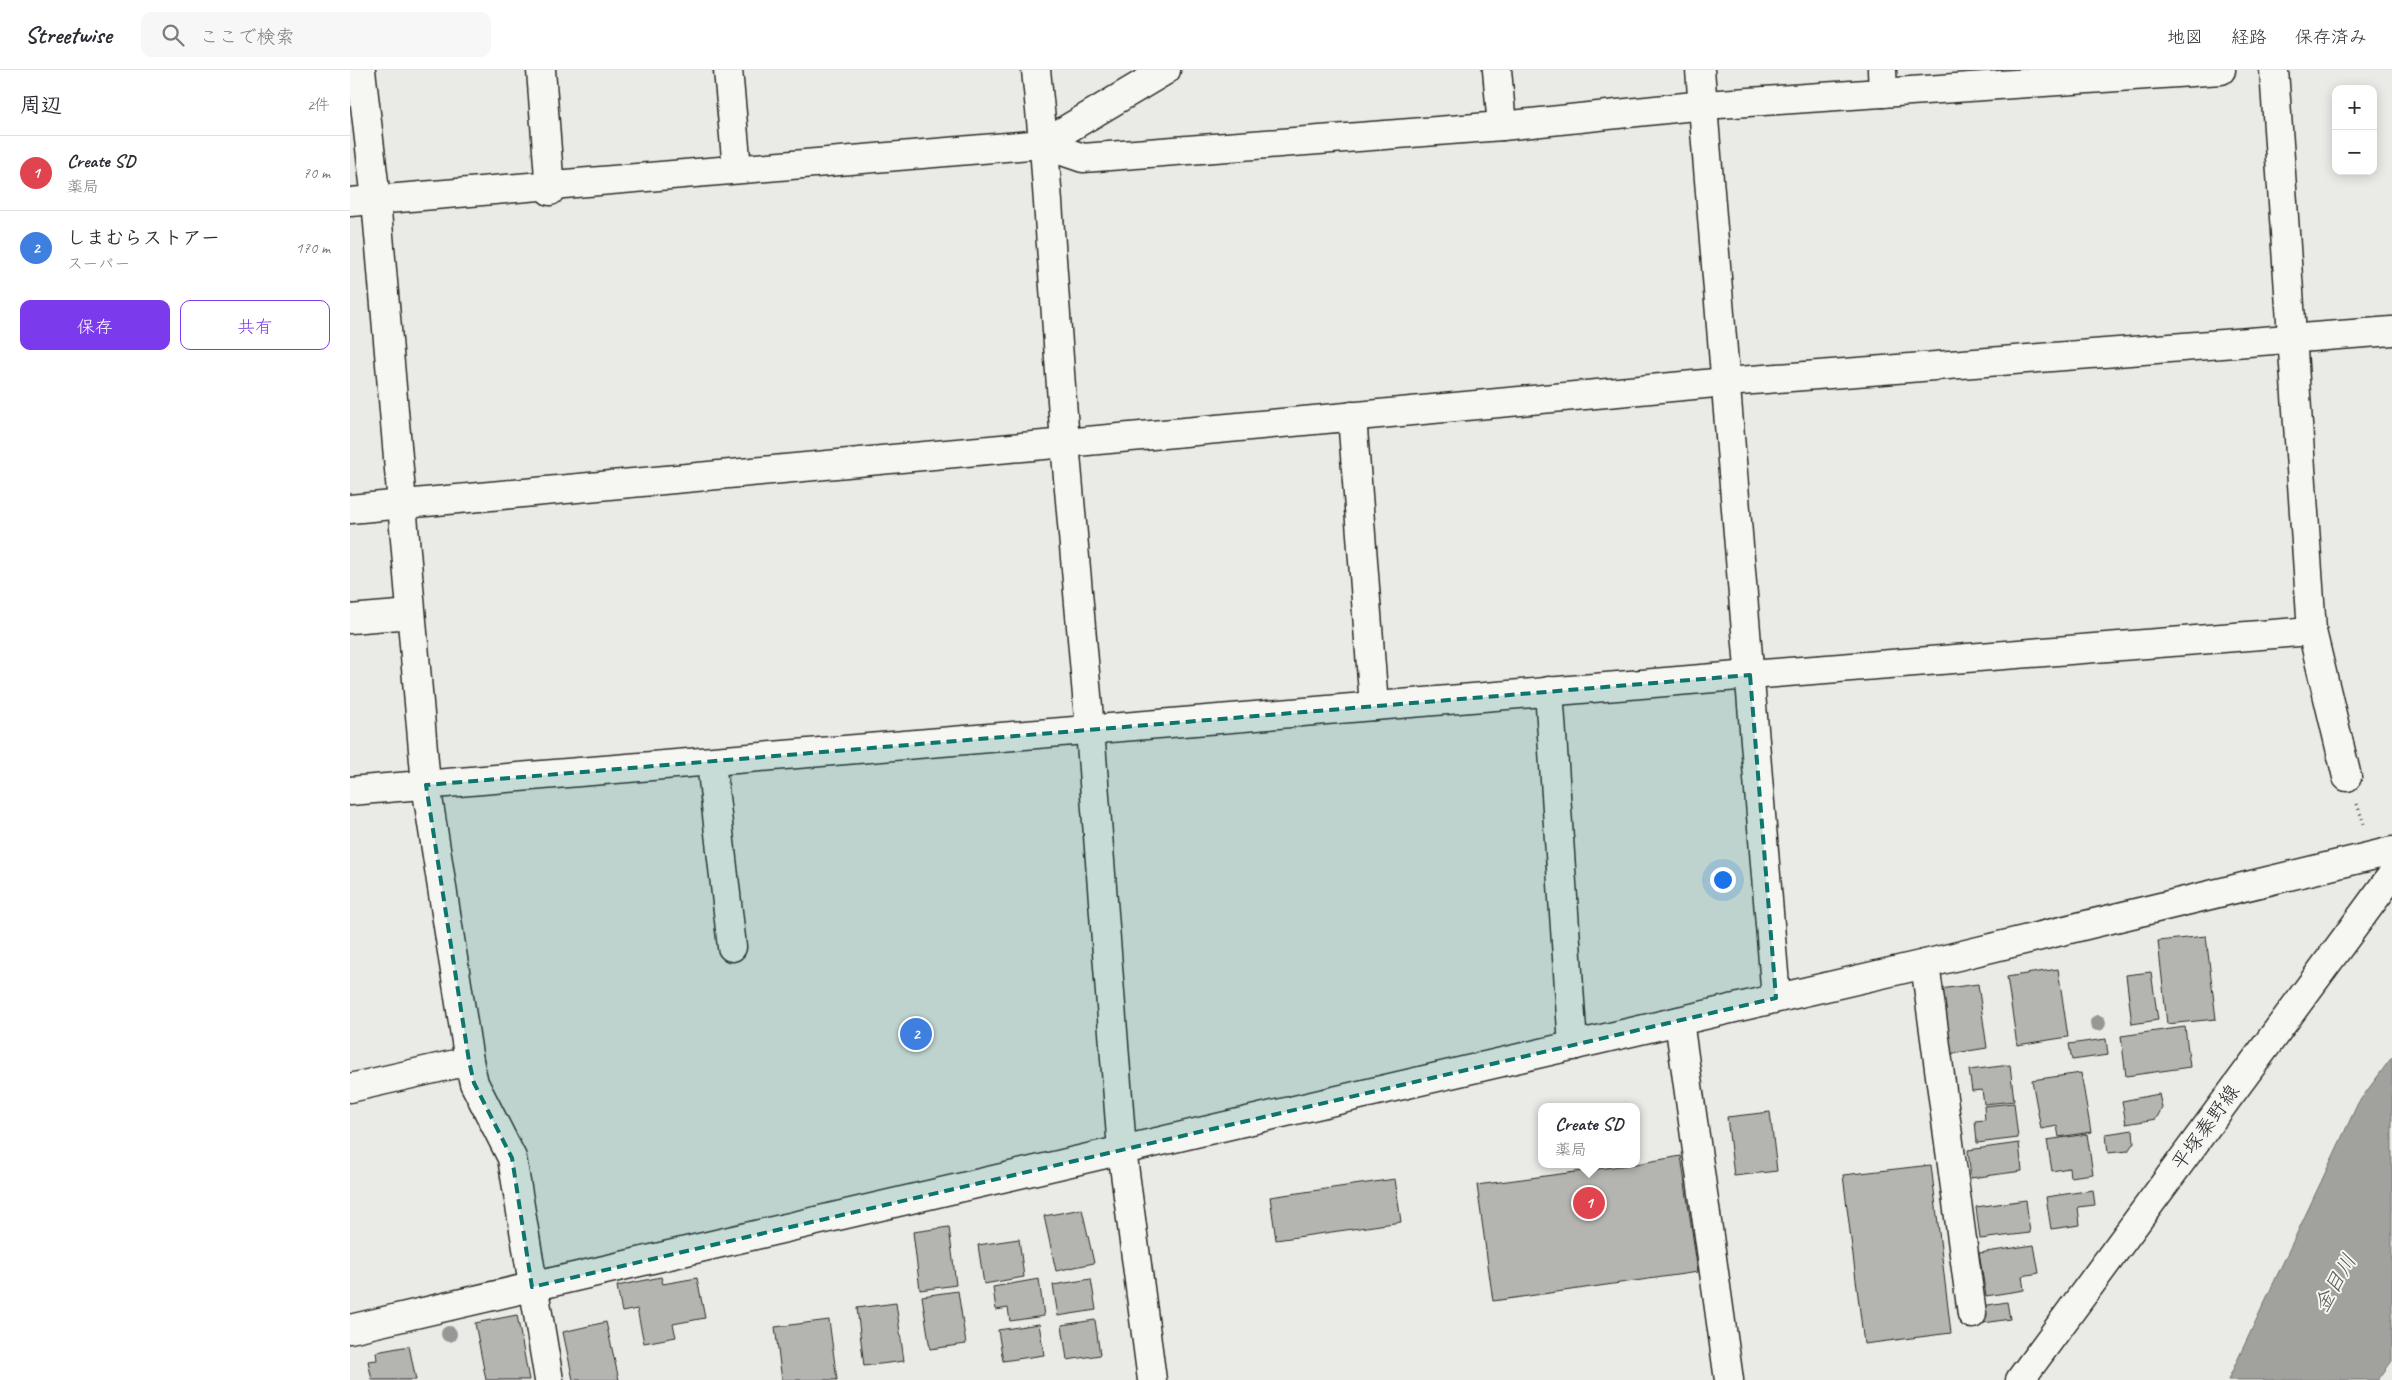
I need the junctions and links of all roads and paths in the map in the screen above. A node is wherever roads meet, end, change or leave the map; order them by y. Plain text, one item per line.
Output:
1 (361, 70) edge
2 (541, 70) edge
3 (728, 70) edge
4 (1036, 70) edge
5 (1166, 70) edge
6 (1497, 70) edge
7 (1700, 70) edge
8 (2221, 70) edge
9 (2274, 70) edge
10 (1882, 81) edge
11 (1704, 105) junction
12 (1502, 126) junction
13 (1042, 144) junction
14 (736, 170) junction
15 (550, 188) junction
16 (363, 201) edge
17 (2392, 331) edge
18 (2294, 338) junction
19 (1726, 382) junction
20 (1352, 416) junction
21 (1065, 443) junction
22 (402, 504) junction
23 (350, 509) edge
24 (411, 614) junction
25 (350, 619) edge
26 (2312, 631) junction
27 (1750, 675) junction
28 (1549, 692) junction
29 (1374, 706) junction
30 (1090, 730) junction
31 (712, 762) junction
32 (2347, 777) joint
33 (426, 785) junction
34 (350, 791) edge
35 (2387, 861) edge
36 (732, 947) dead end
37 (1925, 964) junction
38 (1776, 998) junction
39 (1679, 1021) junction
40 (1573, 1046) junction
41 (469, 1062) junction
42 (350, 1088) edge
43 (1122, 1150) junction
44 (532, 1286) junction
45 (1972, 1314) dead end
46 (350, 1329) edge
47 (549, 1380) edge
48 (1152, 1380) edge
49 (1728, 1380) edge
50 (2020, 1380) edge

1 - 16 street
2 - 15 street
3 - 14 street
4 - 13 street
5 - 13 street
6 - 12 street
7 - 11 street
8 - 10 street
9 - 18 street
10 - 11 street
11 - 12 street
11 - 19 street
12 - 13 street
13 - 14 street
13 - 21 street
14 - 15 street
15 - 16 street
16 - 22 street
17 - 18 street
18 - 19 street
18 - 26 street
19 - 20 street
19 - 27 street
20 - 21 street
20 - 29 street
21 - 22 street
21 - 30 street
22 - 23 street
22 - 24 street
24 - 25 street
24 - 33 street
26 - 27 street
26 - 32 street
27 - 28 street
27 - 38 street
28 - 29 street
28 - 40 street
29 - 30 street
30 - 31 street
30 - 43 street
31 - 33 street
31 - 36 street
32 - 35 path
33 - 34 street
33 - 41 street
35 - 37 street
35 - 50 street, 平塚秦野線
37 - 38 street
37 - 45 street
38 - 39 street
39 - 40 street
39 - 49 street
40 - 43 street
41 - 42 street
41 - 44 street
43 - 44 street
43 - 48 street
44 - 46 street
44 - 47 street

